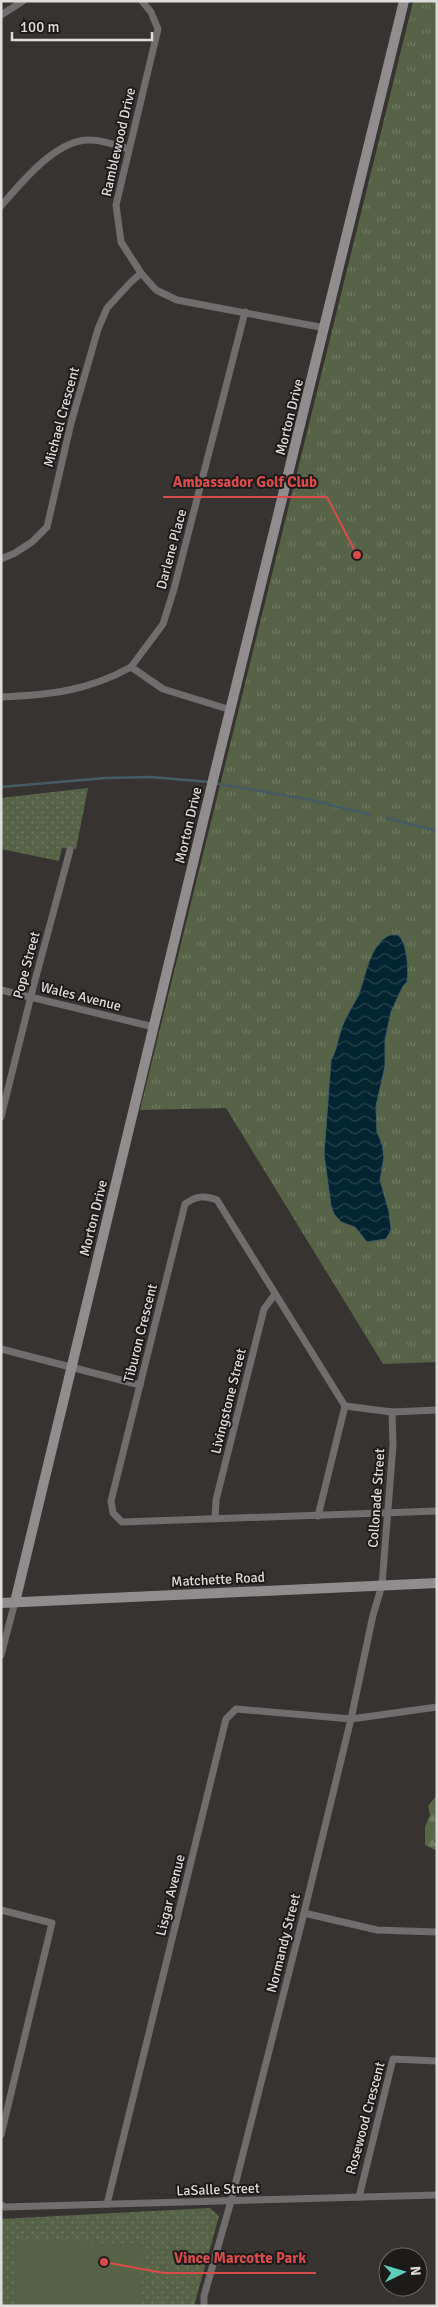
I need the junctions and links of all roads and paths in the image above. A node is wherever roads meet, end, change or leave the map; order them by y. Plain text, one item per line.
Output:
1 (23, 1) edge
2 (142, 1) edge
3 (404, 1) edge
4 (1, 15) edge
5 (128, 149) junction
6 (1, 206) edge
7 (141, 273) junction
8 (245, 312) junction
9 (325, 328) junction
10 (1, 559) edge
11 (131, 667) junction
12 (1, 696) edge
13 (231, 710) junction
14 (70, 850) dead end
15 (1, 990) edge
16 (31, 997) junction
17 (154, 1027) junction
18 (1, 1117) edge
19 (275, 1294) junction
20 (1, 1349) edge
21 (72, 1366) junction
22 (140, 1385) junction
23 (346, 1406) junction
24 (437, 1410) edge
25 (392, 1412) junction
26 (437, 1511) edge
27 (388, 1513) junction
28 (318, 1516) junction
29 (214, 1519) junction
30 (437, 1583) edge
31 (382, 1585) junction
32 (15, 1602) junction
33 (1, 1603) edge
34 (1, 1655) edge
35 (437, 1707) edge
36 (351, 1719) junction
37 (1, 1910) edge
38 (304, 1913) junction
39 (437, 1932) edge
40 (437, 2061) edge
41 (1, 2135) edge
42 (437, 2195) edge
43 (358, 2197) junction
44 (231, 2201) junction
45 (107, 2204) junction
46 (1, 2205) edge
47 (204, 2306) edge

1 - 4 street
2 - 5 street, Ramblewood Drive
3 - 9 street, Morton Drive
5 - 6 street
5 - 7 street, Ramblewood Drive
7 - 8 street, Ramblewood Drive
7 - 10 street, Michael Crescent
8 - 9 street, Ramblewood Drive
8 - 11 street, Darlene Place
9 - 13 street, Morton Drive
11 - 12 street
11 - 13 street
13 - 17 street, Morton Drive
14 - 16 street, Pope Street
15 - 16 street, Wales Avenue
16 - 17 street, Wales Avenue
16 - 18 street, Pope Street
17 - 21 street, Morton Drive
19 - 22 street, Tiburon Crescent
19 - 23 street, Tiburon Crescent
19 - 29 street, Livingstone Street
20 - 21 street
21 - 22 street
21 - 32 street, Morton Drive
22 - 29 street, Tiburon Crescent
23 - 25 street
23 - 28 street
24 - 25 street
25 - 27 street, Collonade Street
26 - 27 street, Tiburon Crescent
27 - 28 street, Tiburon Crescent
27 - 31 street, Collonade Street
28 - 29 street, Tiburon Crescent
30 - 31 street, Matchette Road
31 - 32 street, Matchette Road
31 - 36 street, Normandy Street
32 - 33 street, Matchette Road
32 - 34 street, Morton Drive
35 - 36 street, Lisgar Avenue
36 - 38 street, Normandy Street
36 - 45 street, Lisgar Avenue
37 - 41 street
38 - 39 street
38 - 44 street, Normandy Street
40 - 43 street, Rosewood Crescent
42 - 43 street, LaSalle Street
43 - 44 street, LaSalle Street
44 - 45 street, LaSalle Street
44 - 47 street, Normandy Street
45 - 46 street, LaSalle Street

